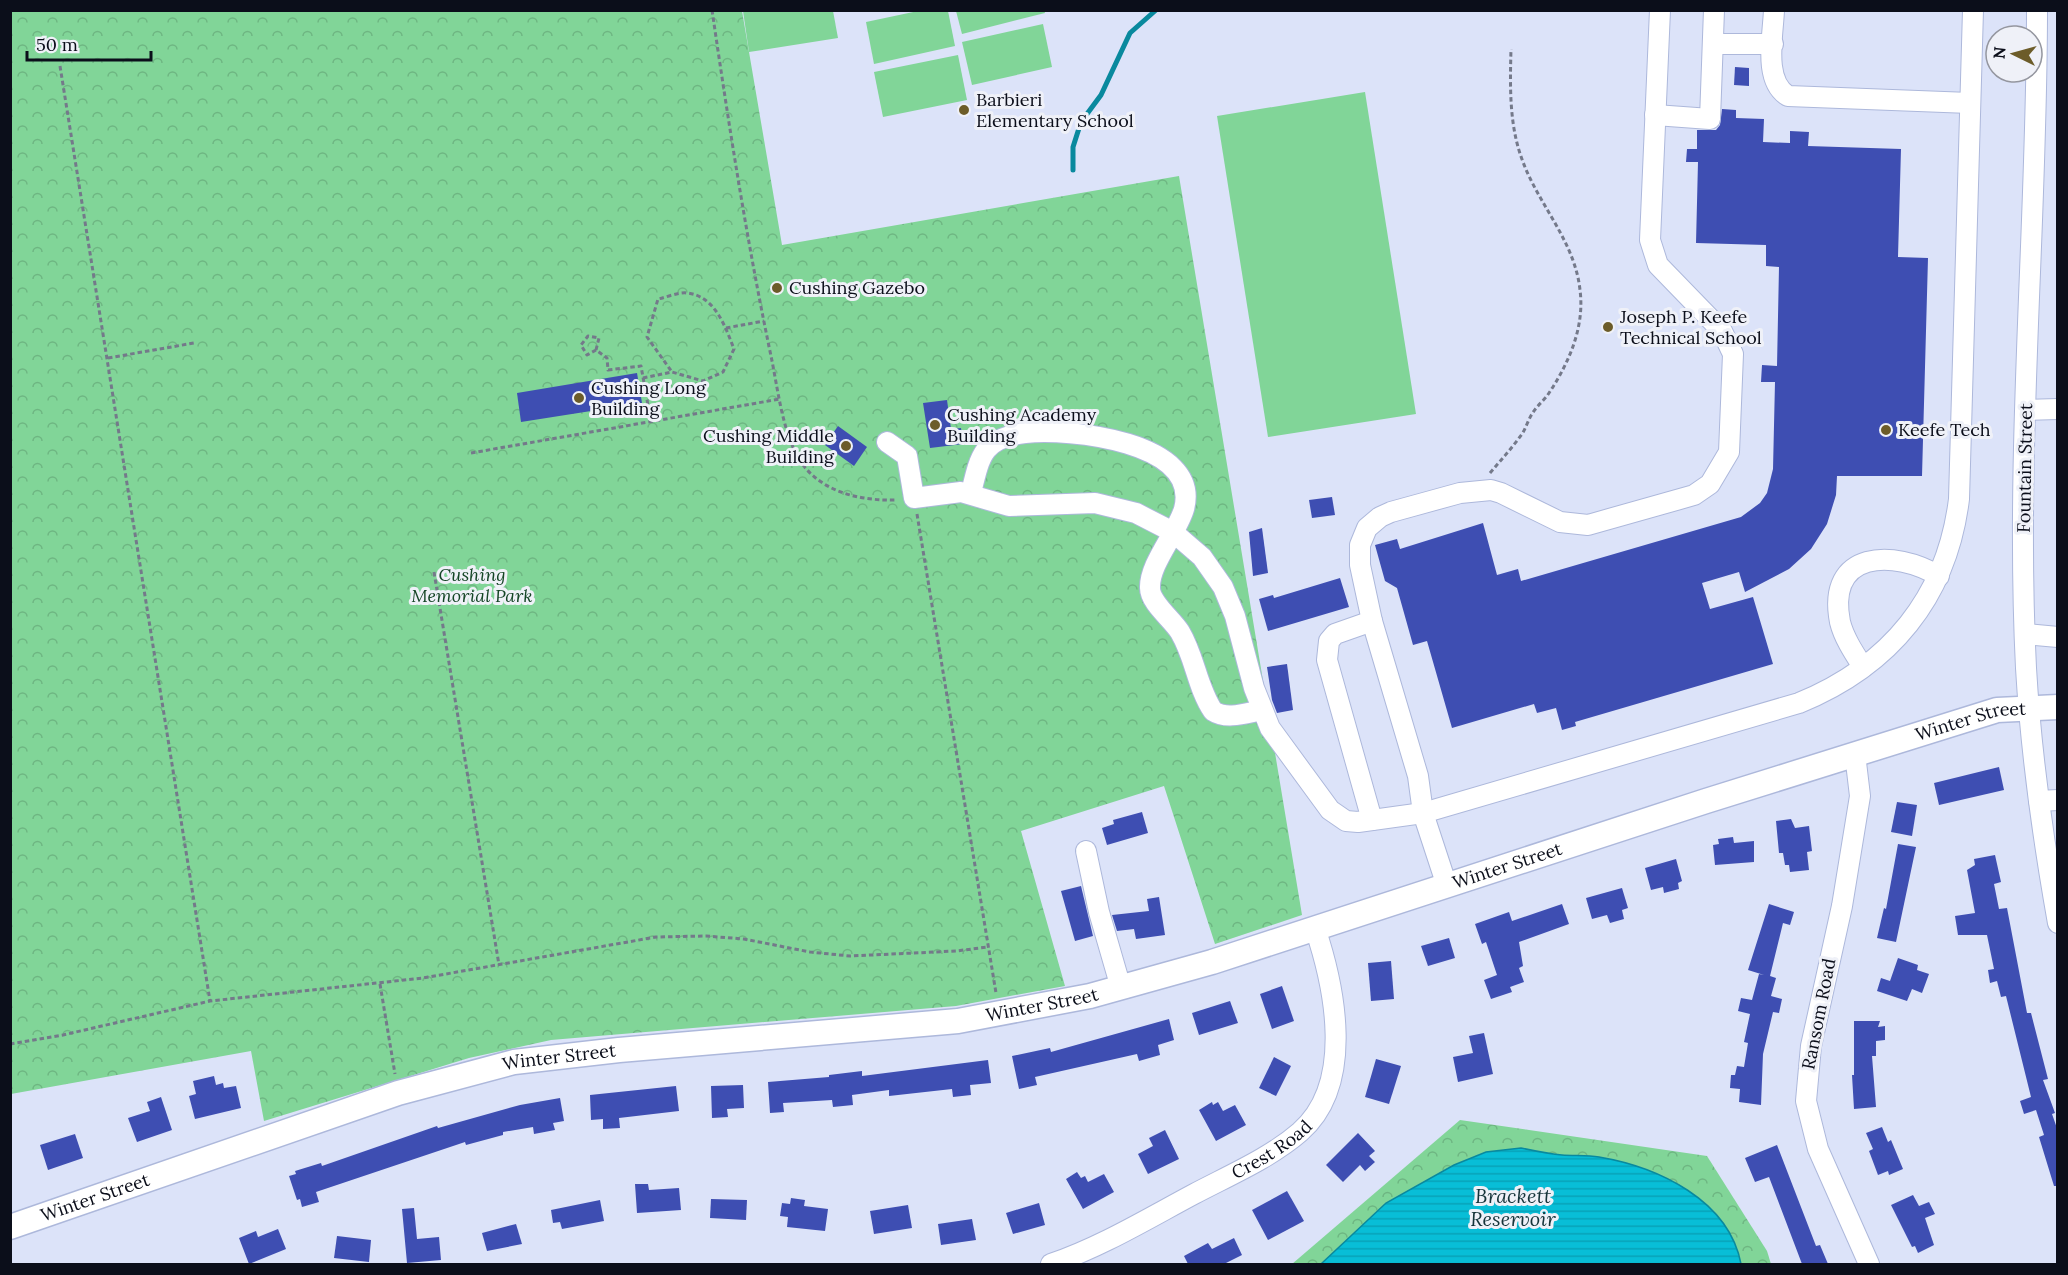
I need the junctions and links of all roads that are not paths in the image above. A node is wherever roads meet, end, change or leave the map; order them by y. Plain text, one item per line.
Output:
1 (1660, 10) edge
2 (1714, 10) edge
3 (1774, 10) edge
4 (1973, 10) edge
5 (2037, 10) edge
6 (1713, 44) junction
7 (1773, 44) junction
8 (1970, 104) junction
9 (1654, 115) junction
10 (2058, 409) edge
11 (2026, 410) junction
12 (886, 442) dead end
13 (971, 493) junction
14 (1173, 532) junction
15 (1939, 576) junction
16 (1372, 621) junction
17 (2025, 634) junction
18 (2058, 637) edge
19 (1863, 667) junction
20 (2058, 707) edge
21 (2029, 709) junction
22 (1262, 710) junction
23 (1855, 754) junction
24 (2048, 800) edge
25 (1424, 813) junction
26 (1372, 820) junction
27 (1086, 851) dead end
28 (2054, 880) edge
29 (1447, 886) junction
30 (2058, 923) edge
31 (1316, 928) junction
32 (1121, 988) junction
33 (10, 1227) edge
34 (1051, 1264) edge
35 (1869, 1264) edge

1 - 9 street
2 - 6 street
3 - 7 street
4 - 8 street
5 - 11 street, Fountain Street
6 - 7 street
6 - 9 street
7 - 8 street
8 - 15 street
9 - 16 street
10 - 11 street
11 - 17 street, Fountain Street
12 - 13 street
13 - 14 street
13 - 14 street
14 - 22 street
14 - 22 street
15 - 19 street
15 - 19 street
16 - 25 street
16 - 26 street
17 - 18 street
17 - 21 street, Fountain Street
19 - 25 street
20 - 21 main road, Winter Street
21 - 23 main road, Winter Street
21 - 24 street, Fountain Street
22 - 26 street
23 - 29 main road, Winter Street
23 - 35 street, Ransom Road
24 - 28 street, Fountain Street
25 - 26 street
25 - 29 street
27 - 32 street
28 - 30 street, Fountain Street
29 - 31 main road, Winter Street
31 - 32 main road, Winter Street
31 - 34 street, Crest Road
32 - 33 main road, Winter Street

